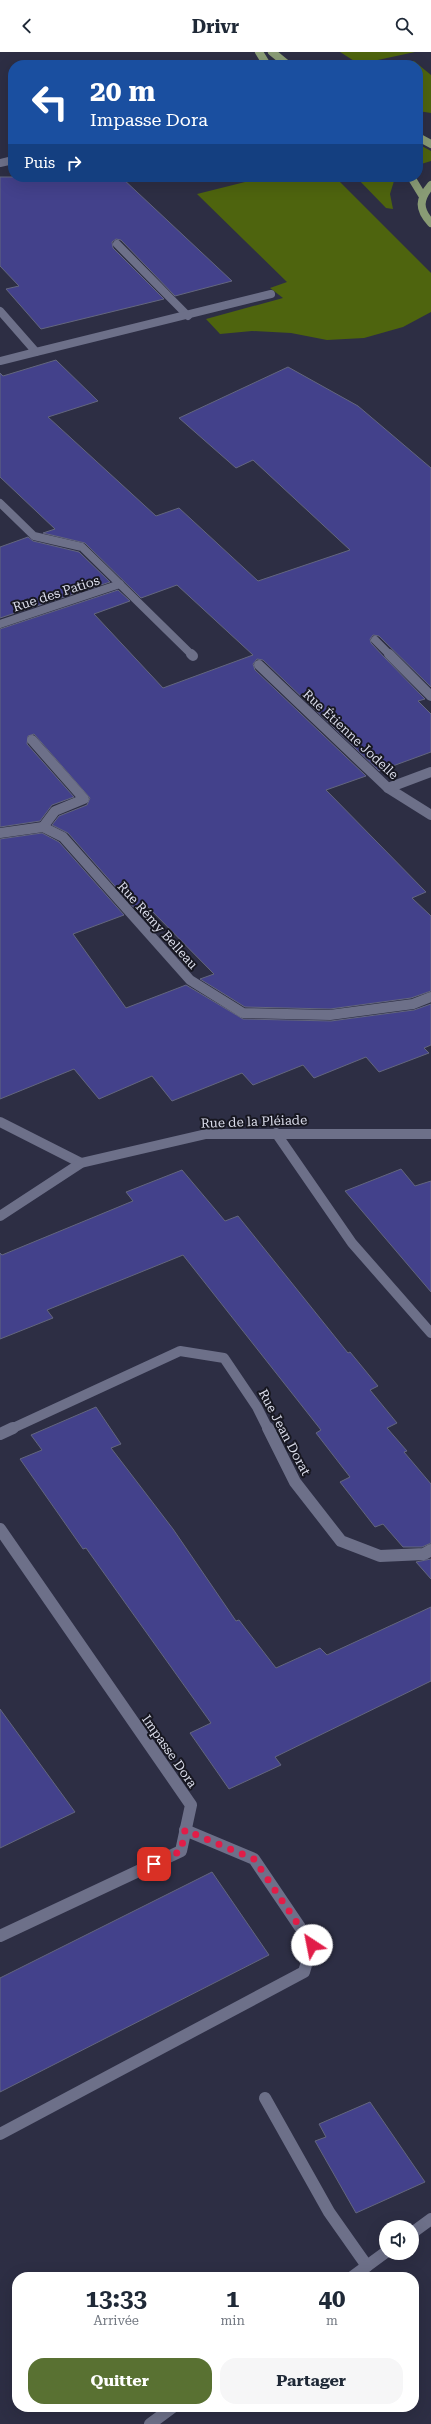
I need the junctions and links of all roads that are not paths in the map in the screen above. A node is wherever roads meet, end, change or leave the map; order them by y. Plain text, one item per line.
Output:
1 (272, 52) edge
2 (282, 60) edge
3 (413, 182) edge
4 (431, 185) edge
5 (422, 195) junction
6 (431, 223) edge
7 (117, 244) dead end
8 (271, 294) dead end
9 (0, 311) edge
10 (188, 316) junction
11 (36, 352) junction
12 (0, 361) edge
13 (0, 503) edge
14 (120, 584) junction
15 (0, 624) edge
16 (375, 640) dead end
17 (194, 656) dead end
18 (259, 665) dead end
19 (431, 696) edge
20 (32, 740) dead end
21 (431, 772) edge
22 (388, 788) junction
23 (431, 815) edge
24 (43, 827) junction
25 (0, 832) edge
26 (431, 997) edge
27 (0, 1122) edge
28 (276, 1132) junction
29 (431, 1134) edge
30 (81, 1163) junction
31 (0, 1216) edge
32 (431, 1333) edge
33 (0, 1434) edge
34 (0, 1529) edge
35 (431, 1550) edge
36 (185, 1830) junction
37 (0, 1936) edge
38 (265, 2098) dead end
39 (0, 2134) edge
40 (431, 2219) edge
41 (419, 2228) edge
42 (379, 2257) edge
43 (367, 2266) junction
44 (359, 2272) edge
45 (166, 2412) edge
46 (150, 2424) edge

1 - 2 main road
3 - 5 main road
4 - 5 main road
5 - 6 main road
7 - 10 street
8 - 10 street
9 - 11 street
10 - 11 street
11 - 12 street
13 - 14 street, Rue des Patios
14 - 15 street, Rue des Patios
14 - 17 street, Rue des Patios
16 - 19 street
18 - 22 street, Rue Étienne Jodelle
20 - 24 street
21 - 22 street
22 - 23 street, Rue Étienne Jodelle
24 - 25 street
24 - 26 street, Rue Rémy Belleau
27 - 30 street
28 - 29 street, Rue de la Pléiade
28 - 30 street, Rue de la Pléiade
28 - 32 street
30 - 31 street, Rue de la Pléiade
33 - 35 street, Rue Jean Dorat
34 - 36 street, Impasse Dora
36 - 37 street, Impasse Dora
36 - 39 street
38 - 43 street
40 - 41 street
42 - 43 street
43 - 44 street
45 - 46 street

